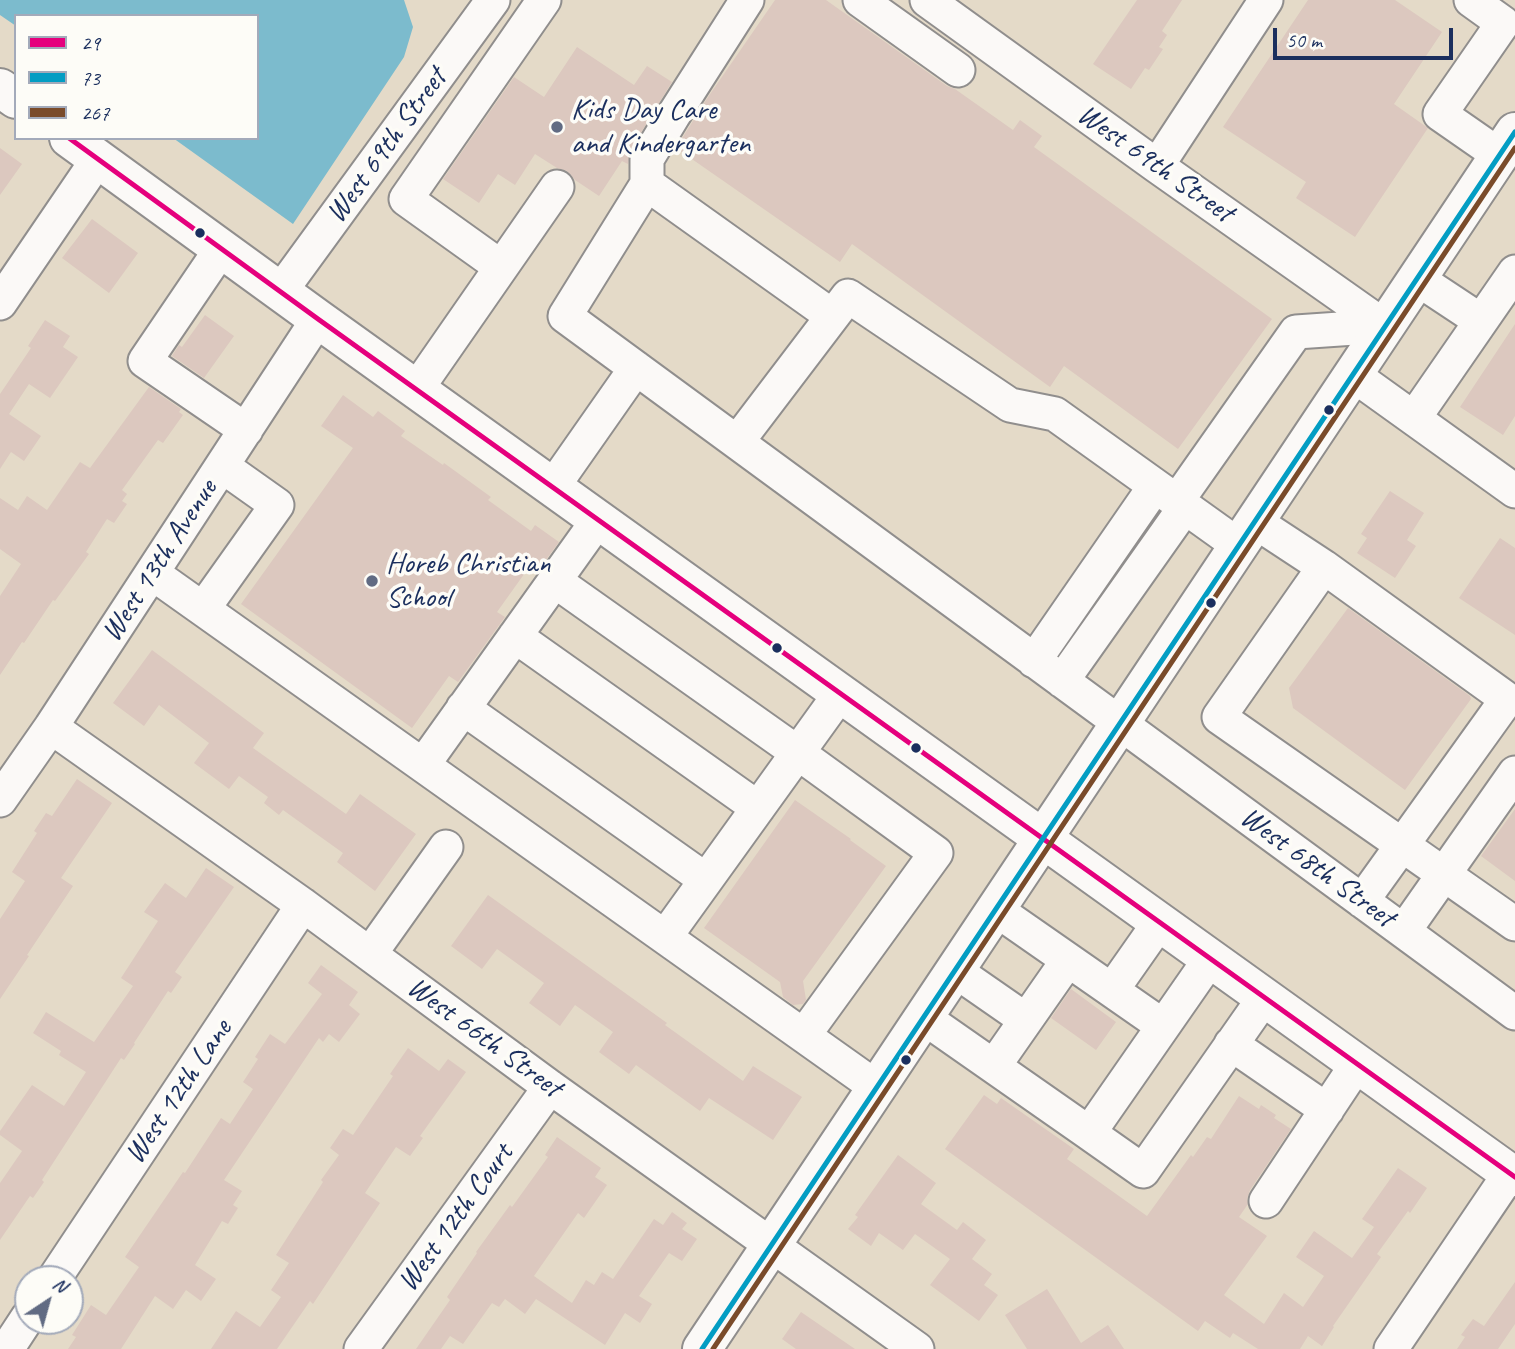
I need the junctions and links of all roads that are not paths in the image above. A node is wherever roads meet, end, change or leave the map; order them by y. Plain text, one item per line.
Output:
1 (493, 0) edge
2 (544, 0) edge
3 (747, 0) edge
4 (860, 0) edge
5 (927, 0) edge
6 (1266, 0) edge
7 (1471, 0) edge
8 (958, 70) dead end
9 (1507, 143) edge
10 (84, 149) edge
11 (1157, 166) junction
12 (647, 184) junction
13 (557, 187) dead end
14 (221, 249) junction
15 (501, 267) junction
16 (1515, 272) edge
17 (1416, 278) junction
18 (280, 292) junction
19 (0, 303) edge
20 (832, 316) junction
21 (318, 319) junction
22 (1481, 321) junction
23 (1384, 326) junction
24 (636, 368) junction
25 (1352, 374) junction
26 (416, 390) junction
27 (1414, 418) junction
28 (246, 430) junction
29 (737, 442) junction
30 (222, 466) junction
31 (1512, 482) edge
32 (552, 488) junction
33 (1172, 498) junction
34 (598, 520) junction
35 (1246, 533) junction
36 (1324, 567) junction
37 (152, 573) junction
38 (555, 581) junction
39 (203, 609) junction
40 (515, 636) junction
41 (1034, 661) junction
42 (1062, 681) junction
43 (840, 694) junction
44 (463, 708) junction
45 (1119, 723) junction
46 (51, 727) junction
47 (798, 752) junction
48 (423, 765) junction
49 (1515, 773) edge
50 (0, 800) edge
51 (758, 808) junction
52 (1042, 839) junction
53 (1402, 845) junction
54 (446, 847) dead end
55 (1443, 874) junction
56 (706, 880) junction
57 (1362, 901) junction
58 (303, 905) junction
59 (995, 909) junction
60 (1159, 923) junction
61 (1515, 924) edge
62 (1404, 931) junction
63 (665, 937) junction
64 (370, 954) junction
65 (1210, 959) junction
66 (1068, 960) junction
67 (954, 971) junction
68 (1112, 990) junction
69 (1264, 998) junction
70 (1515, 1013) edge
71 (923, 1017) junction
72 (1026, 1020) junction
73 (1163, 1026) junction
74 (804, 1035) junction
75 (1231, 1044) junction
76 (1357, 1064) junction
77 (994, 1066) junction
78 (550, 1087) junction
79 (876, 1087) junction
80 (1327, 1110) junction
81 (1088, 1133) junction
82 (1512, 1175) edge
83 (1266, 1201) dead end
84 (771, 1244) junction
85 (63, 1265) edge
86 (361, 1349) edge
87 (702, 1349) edge
88 (917, 1349) edge
89 (1391, 1349) edge

1 - 18 street, West 69th Street
2 - 15 street
3 - 12 street
4 - 8 street
5 - 11 street, West 69th Street
6 - 11 street
7 - 9 street
9 - 17 main road
10 - 14 main road
10 - 19 street
11 - 23 street, West 69th Street
12 - 20 street
12 - 24 street, West 68th Street
13 - 15 street
14 - 18 main road
14 - 28 street
15 - 26 street
16 - 22 street
17 - 22 street
17 - 23 main road
18 - 21 main road
20 - 29 street
20 - 33 street
21 - 26 main road
21 - 28 street, West 13th Avenue
22 - 27 street
23 - 25 main road
23 - 33 street
24 - 29 street, West 68th Street
24 - 32 street
25 - 27 street
25 - 35 main road
26 - 32 main road
27 - 31 street
28 - 30 street, West 13th Avenue
29 - 41 street, West 68th Street
30 - 37 street, West 13th Avenue
30 - 39 street
32 - 34 main road
33 - 35 street
33 - 41 street
33 - 42 street
34 - 38 street
34 - 43 main road
35 - 36 street
35 - 45 main road
36 - 53 street
36 - 53 street
37 - 39 street
37 - 46 street, West 13th Avenue
38 - 40 street
38 - 47 street
39 - 48 street
40 - 44 street
40 - 51 street
41 - 42 street, West 68th Street
42 - 45 street, West 68th Street
43 - 47 street
43 - 52 main road
44 - 48 street
44 - 56 street
45 - 52 main road
45 - 57 street, West 68th Street
46 - 50 street, West 13th Avenue
46 - 58 street, West 66th Street
47 - 51 street
47 - 74 street
48 - 63 street
49 - 55 street
51 - 56 street
52 - 59 main road
52 - 60 main road
53 - 55 street
53 - 57 street
54 - 64 street
55 - 61 street
55 - 62 street
56 - 63 street
57 - 62 street, West 68th Street
58 - 64 street, West 66th Street
58 - 85 street, West 12th Lane
59 - 66 street
59 - 67 main road
60 - 65 main road
60 - 68 street
62 - 70 street, West 68th Street
63 - 74 street
64 - 78 street, West 66th Street
65 - 69 main road
65 - 73 street
66 - 68 street
66 - 72 street
67 - 71 main road
67 - 72 street
68 - 73 street
69 - 75 street
69 - 76 main road
71 - 77 street
71 - 79 main road
72 - 77 street
73 - 81 street
74 - 79 street
75 - 80 street
75 - 81 street
76 - 80 street
76 - 82 main road
77 - 81 street
78 - 84 street, West 66th Street
78 - 86 street, West 12th Court
79 - 84 main road
80 - 83 street
82 - 89 street
84 - 87 main road
84 - 88 street, West 66th Street

